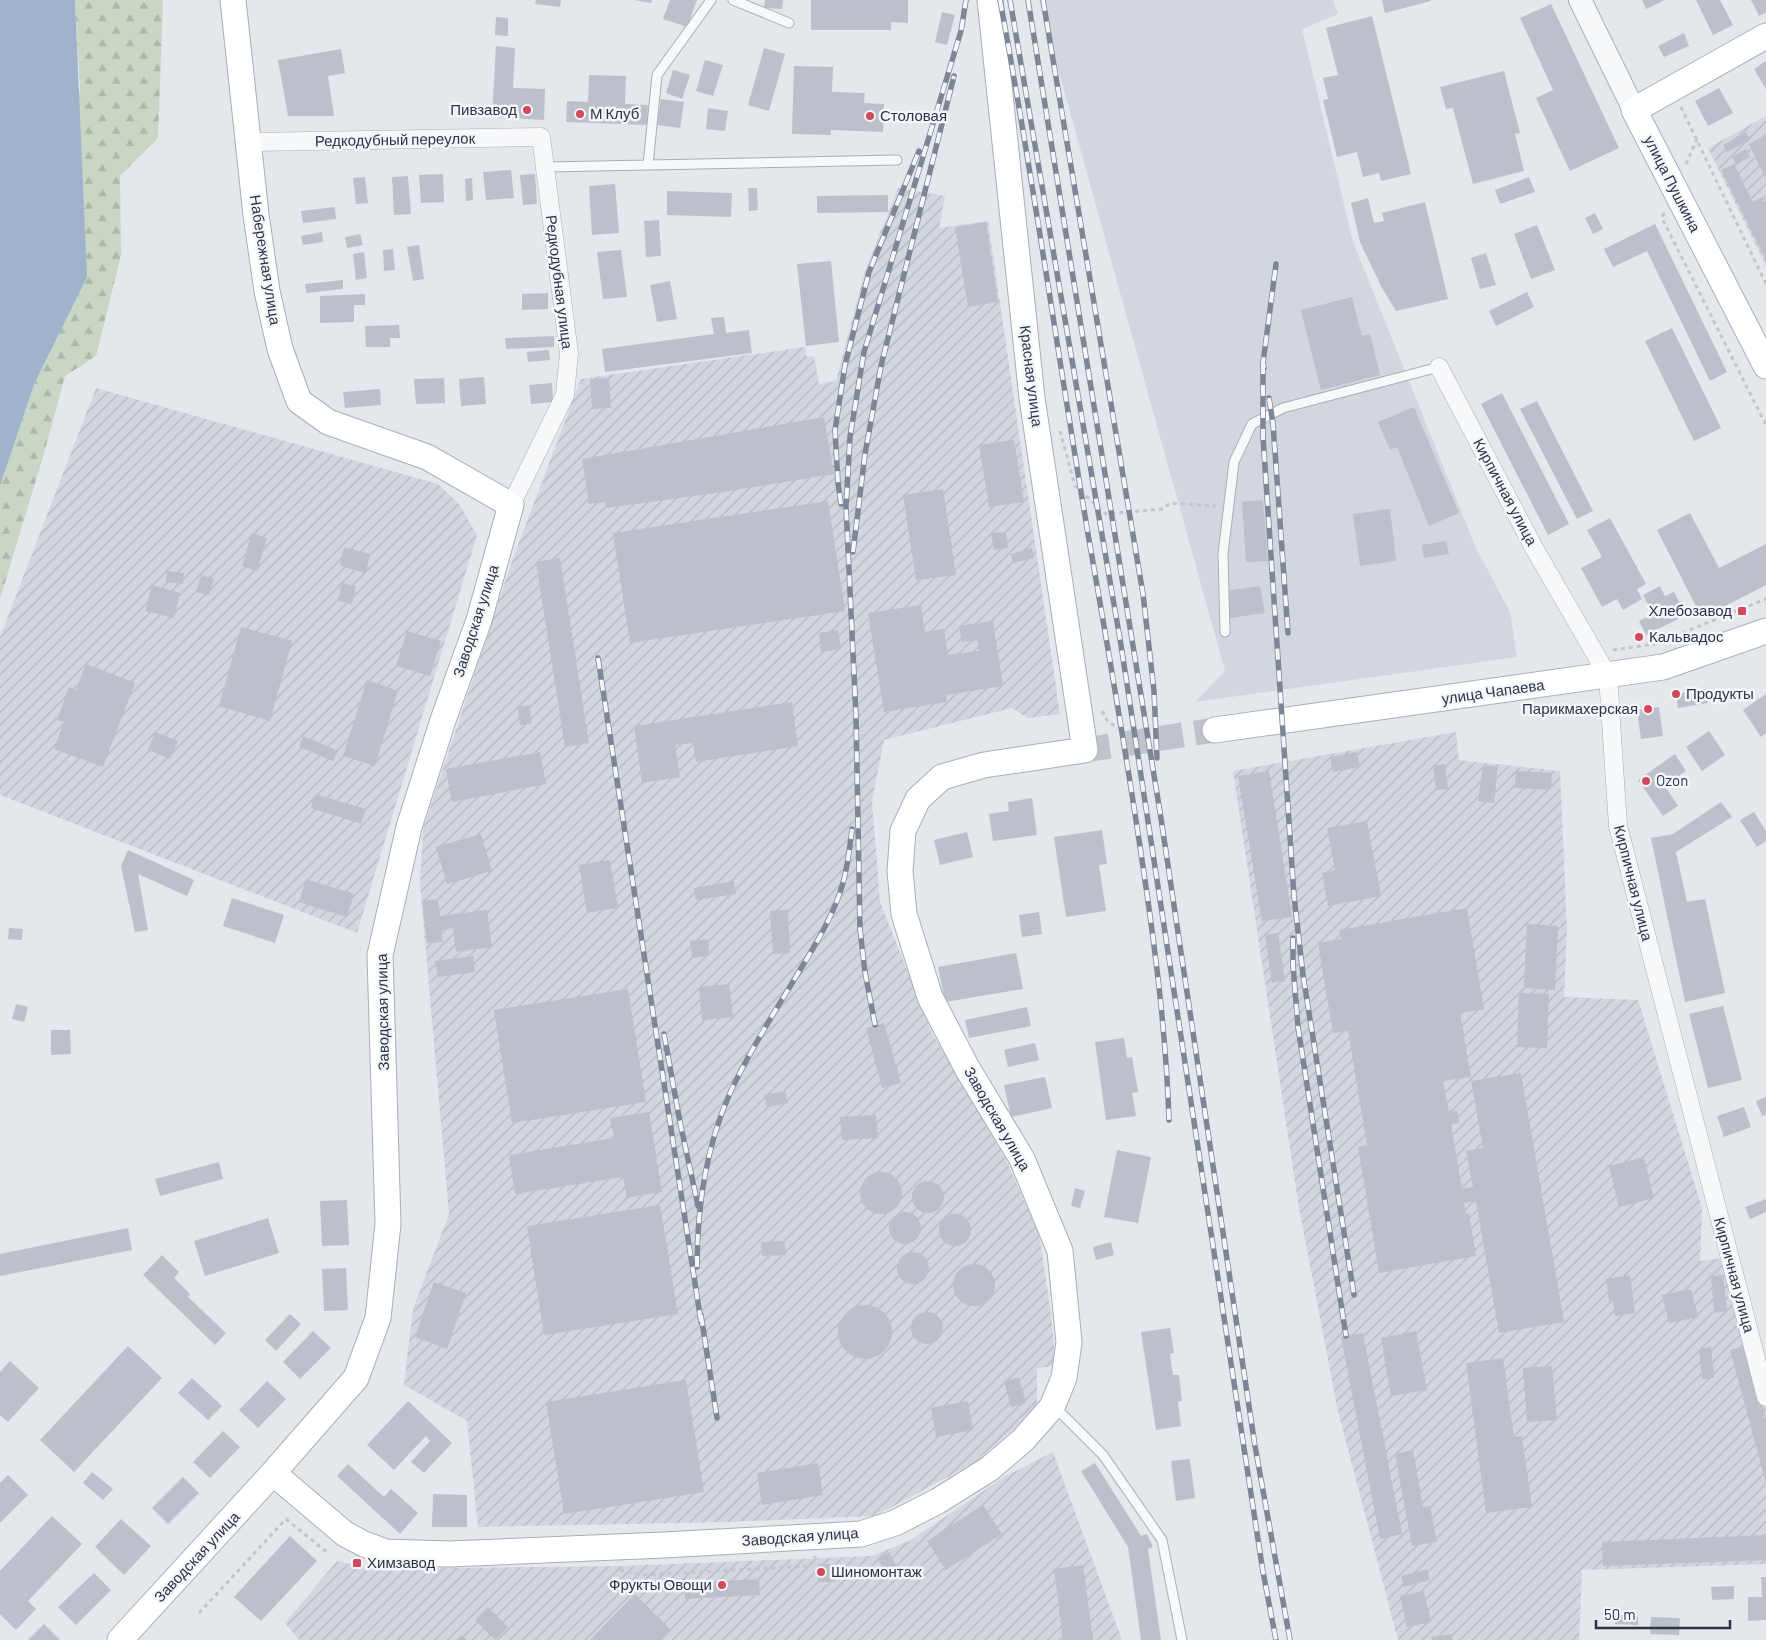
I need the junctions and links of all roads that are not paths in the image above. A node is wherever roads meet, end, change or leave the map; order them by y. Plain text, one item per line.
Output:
1 (233, 0) edge
2 (711, 0) edge
3 (733, 0) edge
4 (990, 0) edge
5 (1580, 0) edge
6 (789, 23) dead end
7 (1766, 36) edge
8 (1634, 110) junction
9 (541, 138) joint
10 (249, 142) junction
11 (897, 160) dead end
12 (648, 165) junction
13 (545, 167) junction
14 (1766, 366) edge
15 (1439, 367) joint
16 (511, 505) junction
17 (1766, 631) edge
18 (1225, 632) dead end
19 (1608, 676) junction
20 (1215, 730) tunnel mouth
21 (1085, 750) joint
22 (1766, 1397) edge
23 (1052, 1407) junction
24 (274, 1473) junction
25 (120, 1640) edge
26 (1182, 1640) edge

1 - 10 main road, Набережная улица
2 - 12 lane
3 - 6 lane
4 - 21 main road, Красная улица
5 - 8 street, улица Пушкина
7 - 8 main road
8 - 14 main road, улица Пушкина
9 - 10 street, Редкодубный переулок
9 - 13 street, Редкодубная улица
10 - 16 main road, Набережная улица
11 - 12 lane
12 - 13 lane
13 - 16 street, Редкодубная улица
15 - 18 lane
15 - 19 street, Кирпичная улица
16 - 24 main road, Заводская улица
17 - 19 main road, улица Чапаева
19 - 20 main road, улица Чапаева
19 - 22 street, Кирпичная улица
21 - 23 main road, Заводская улица
23 - 24 main road, Заводская улица
23 - 26 lane
24 - 25 main road, Заводская улица

